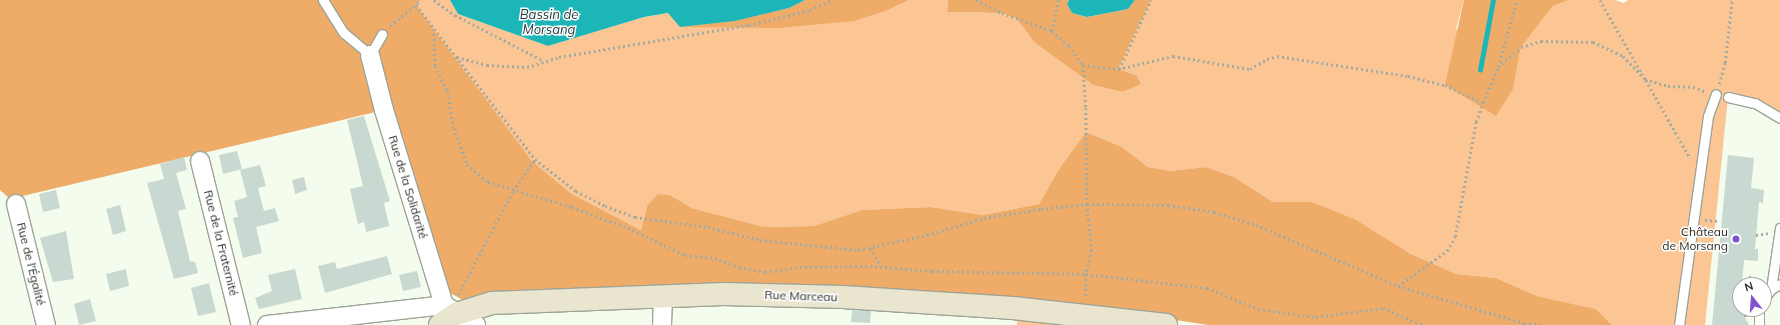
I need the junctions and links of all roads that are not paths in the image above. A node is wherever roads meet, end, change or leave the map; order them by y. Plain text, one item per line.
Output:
1 (322, 0) edge
2 (382, 34) road end
3 (370, 55) junction
4 (1716, 94) road end
5 (1728, 97) dead end
6 (1780, 118) edge
7 (200, 161) dead end
8 (16, 204) dead end
9 (1780, 228) edge
10 (1772, 282) edge
11 (663, 296) junction
12 (448, 313) edge
13 (46, 325) edge
14 (241, 325) edge
15 (267, 325) edge
16 (476, 325) edge
17 (662, 325) edge
18 (1166, 325) edge
19 (1679, 325) edge

1 - 3 lane
2 - 3 lane
3 - 12 street, Rue de la Solidarité
4 - 19 lane
5 - 6 lane
7 - 14 street, Rue de la Fraternité
8 - 13 street, Rue de l'Égalité
9 - 10 lane
11 - 12 main road, Rue Marceau
11 - 17 street
11 - 18 main road, Rue Marceau
12 - 15 street
12 - 16 street

